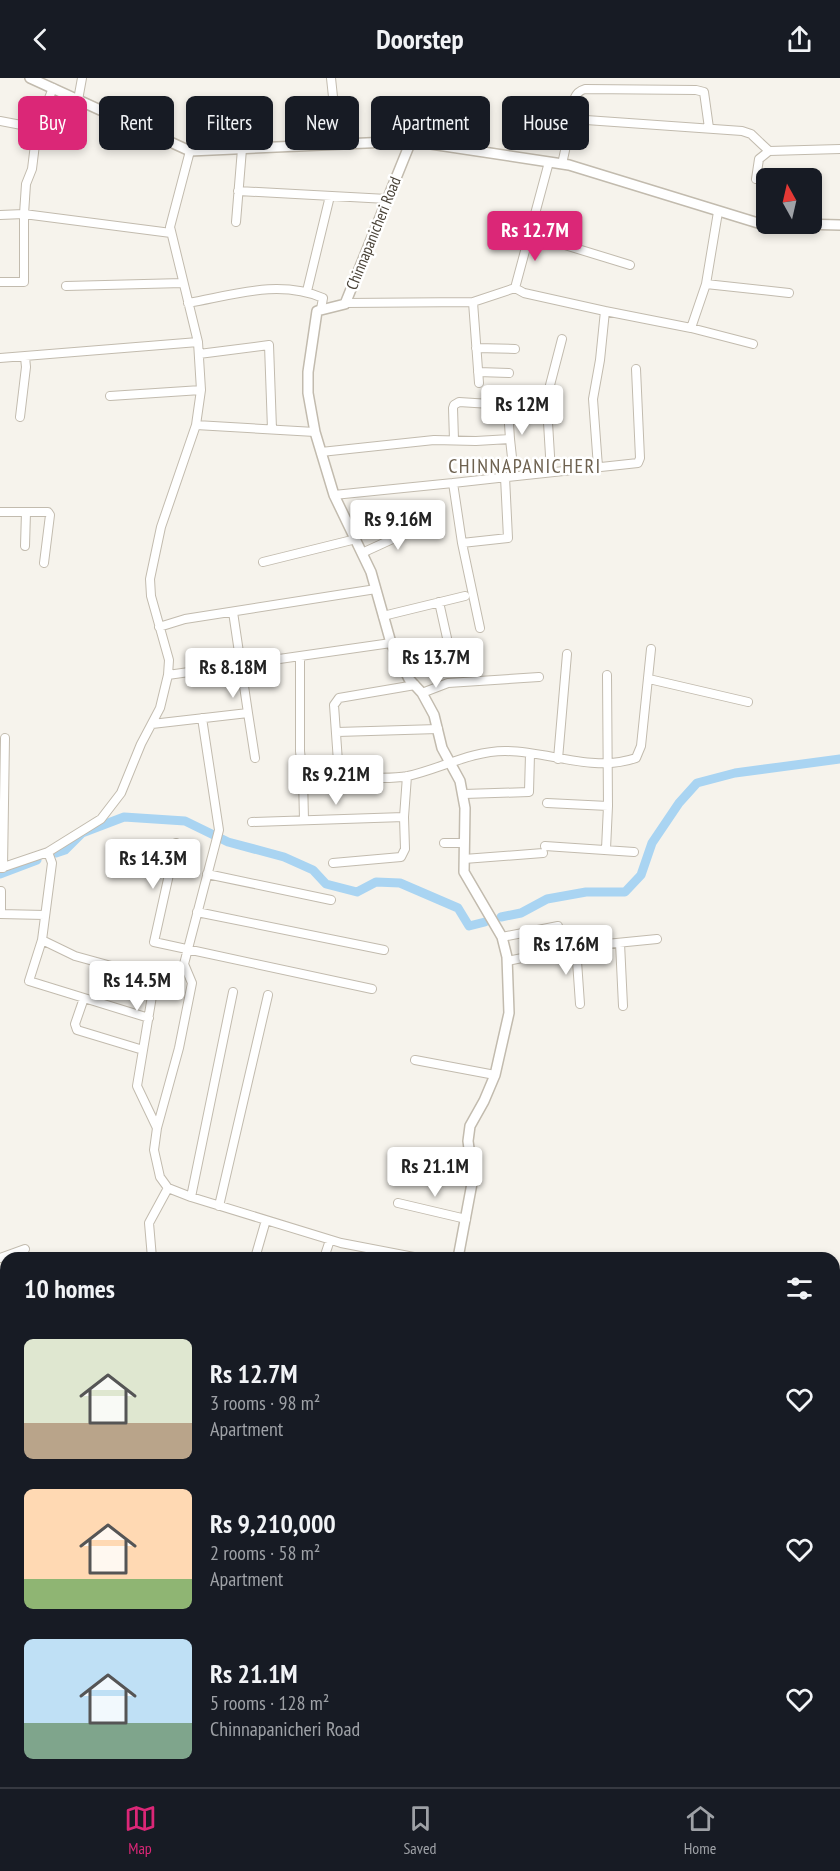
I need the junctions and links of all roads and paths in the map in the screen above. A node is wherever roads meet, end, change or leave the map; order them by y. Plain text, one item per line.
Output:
1 (30, 78) edge
2 (82, 78) edge
3 (331, 78) edge
4 (53, 88) junction
5 (50, 96) edge
6 (70, 96) edge
7 (79, 96) edge
8 (333, 96) edge
9 (574, 96) edge
10 (87, 104) edge
11 (589, 120) edge
12 (0, 121) edge
13 (18, 124) edge
14 (709, 128) junction
15 (840, 148) edge
16 (35, 150) edge
17 (216, 150) edge
18 (242, 150) edge
19 (407, 150) edge
20 (470, 150) edge
21 (565, 150) edge
22 (190, 151) junction
23 (769, 151) junction
24 (549, 162) junction
25 (562, 164) junction
26 (758, 168) edge
27 (238, 191) junction
28 (330, 196) junction
29 (387, 199) junction
30 (718, 212) junction
31 (24, 214) junction
32 (0, 215) edge
33 (236, 222) dead end
34 (840, 225) edge
35 (171, 233) junction
36 (529, 234) junction
37 (630, 265) dead end
38 (0, 282) edge
39 (183, 283) junction
40 (706, 284) junction
41 (66, 286) dead end
42 (515, 288) junction
43 (307, 291) junction
44 (789, 293) dead end
45 (473, 302) junction
46 (188, 303) junction
47 (345, 303) junction
48 (321, 309) junction
49 (605, 311) junction
50 (691, 328) junction
51 (562, 339) dead end
52 (198, 342) junction
53 (753, 344) dead end
54 (476, 348) junction
55 (515, 350) dead end
56 (199, 354) junction
57 (25, 357) junction
58 (0, 358) edge
59 (636, 369) dead end
60 (478, 372) junction
61 (509, 373) dead end
62 (479, 383) dead end
63 (201, 390) junction
64 (110, 396) dead end
65 (20, 417) dead end
66 (196, 425) junction
67 (272, 429) junction
68 (315, 432) junction
69 (510, 439) junction
70 (454, 440) junction
71 (321, 452) junction
72 (598, 467) junction
73 (551, 472) junction
74 (510, 476) junction
75 (453, 483) junction
76 (334, 495) junction
77 (0, 512) edge
78 (26, 512) junction
79 (423, 525) dead end
80 (356, 539) junction
81 (462, 543) junction
82 (24, 546) dead end
83 (362, 554) junction
84 (263, 562) dead end
85 (44, 563) dead end
86 (376, 589) junction
87 (465, 596) dead end
88 (439, 602) junction
89 (233, 612) junction
90 (383, 616) junction
91 (159, 627) junction
92 (480, 628) dead end
93 (447, 638) dead end
94 (391, 643) junction
95 (651, 649) dead end
96 (567, 654) dead end
97 (300, 656) junction
98 (240, 665) junction
99 (168, 675) junction
100 (607, 675) dead end
101 (539, 678) dead end
102 (649, 679) junction
103 (415, 685) junction
104 (423, 693) junction
105 (748, 702) dead end
106 (248, 713) junction
107 (202, 718) junction
108 (152, 724) junction
109 (438, 729) junction
110 (337, 732) junction
111 (5, 738) dead end
112 (530, 754) junction
113 (255, 758) dead end
114 (558, 759) junction
115 (450, 762) junction
116 (607, 763) junction
117 (339, 776) junction
118 (407, 776) junction
119 (303, 777) junction
120 (464, 794) junction
121 (547, 803) dead end
122 (608, 806) junction
123 (404, 817) junction
124 (304, 820) junction
125 (252, 822) dead end
126 (176, 843) dead end
127 (444, 843) dead end
128 (464, 843) junction
129 (606, 849) junction
130 (48, 852) junction
131 (634, 852) dead end
132 (464, 859) junction
133 (333, 863) dead end
134 (2, 868) edge
135 (207, 874) junction
136 (2, 891) dead end
137 (331, 900) dead end
138 (197, 912) junction
139 (0, 915) edge
140 (45, 915) junction
141 (558, 926) dead end
142 (502, 937) junction
143 (657, 939) dead end
144 (42, 940) junction
145 (620, 943) junction
146 (576, 946) junction
147 (187, 950) junction
148 (384, 950) dead end
149 (507, 961) junction
150 (372, 989) dead end
151 (233, 992) dead end
152 (268, 995) dead end
153 (84, 998) junction
154 (580, 1004) dead end
155 (623, 1006) dead end
156 (148, 1018) junction
157 (143, 1050) junction
158 (415, 1060) dead end
159 (495, 1075) junction
160 (157, 1128) junction
161 (168, 1188) junction
162 (191, 1197) junction
163 (398, 1203) dead end
164 (219, 1206) junction
165 (466, 1219) junction
166 (266, 1220) junction
167 (330, 1240) junction
168 (25, 1249) dead end
169 (17, 1252) edge
170 (151, 1252) edge
171 (257, 1252) edge
172 (326, 1252) edge
173 (389, 1252) edge
174 (459, 1252) edge

1 - 4 street
2 - 7 street
3 - 8 street
4 - 5 street
4 - 6 street
9 - 14 street
10 - 22 street
11 - 14 street
12 - 13 street
14 - 23 street
15 - 23 street
16 - 31 street
17 - 22 street
18 - 27 street
19 - 29 street, Chinnapanicheri Road
20 - 24 street
21 - 25 street
22 - 35 street
23 - 26 street
24 - 25 street
24 - 36 street
25 - 30 street
27 - 28 street
27 - 33 street
28 - 29 street
28 - 43 street
29 - 47 street, Chinnapanicheri Road
30 - 34 street
30 - 40 street
31 - 32 street
31 - 35 street
31 - 38 street
35 - 39 street
36 - 37 street
36 - 42 street
39 - 41 street
39 - 46 street
40 - 44 street
40 - 50 street
42 - 45 street
42 - 49 street
43 - 46 street
43 - 48 street
45 - 47 street
45 - 54 street
46 - 52 street
47 - 48 street, Chinnapanicheri Road
48 - 68 street
49 - 50 street
49 - 72 street
50 - 53 street
51 - 73 street
52 - 56 street
52 - 57 street
54 - 55 street
54 - 60 street
56 - 63 street
56 - 67 street
57 - 58 street
57 - 65 street
59 - 72 street
60 - 61 street
60 - 62 street
63 - 64 street
63 - 66 street
66 - 67 street
66 - 91 street
67 - 68 street
68 - 71 street
69 - 70 street
69 - 70 street
69 - 74 street
70 - 71 street
71 - 76 street
72 - 73 street
73 - 74 street
74 - 75 street
74 - 81 street
75 - 76 street
75 - 81 street
76 - 80 street
77 - 78 street
78 - 82 street
78 - 85 street
79 - 83 street
80 - 83 street
80 - 84 street
81 - 92 street
83 - 86 street
86 - 89 street
86 - 90 street
87 - 88 street
88 - 90 street
88 - 93 street
89 - 91 street
89 - 98 street
90 - 94 street
91 - 99 street
94 - 97 street
94 - 103 street
95 - 102 street
96 - 114 street
97 - 98 street
97 - 119 street
98 - 99 street
98 - 106 street
99 - 108 street
100 - 116 street
101 - 104 street
102 - 105 street
102 - 116 street
103 - 104 street
103 - 110 street
104 - 109 street
106 - 107 street
106 - 113 street
107 - 108 street
107 - 135 street
108 - 130 street
109 - 110 street
109 - 115 street
110 - 117 street
111 - 134 street
112 - 114 street
112 - 115 street
112 - 120 street
114 - 116 street
115 - 118 street
115 - 120 street
116 - 122 street
117 - 118 street
117 - 119 street
118 - 123 street
119 - 124 street
120 - 128 street
121 - 122 street
122 - 129 street
123 - 124 street
123 - 133 street
124 - 125 street
126 - 147 street
127 - 128 street
128 - 132 street
129 - 131 street
129 - 132 street
130 - 134 street
130 - 140 street
132 - 142 street
135 - 137 street
135 - 138 street
136 - 139 street
138 - 147 street
138 - 148 street
139 - 140 street
140 - 144 street
141 - 142 street
142 - 149 street
143 - 145 street
144 - 153 street
144 - 156 street
145 - 146 street
145 - 155 street
146 - 149 street
146 - 154 street
147 - 150 street
147 - 160 street
149 - 159 street
151 - 162 street
152 - 164 street
153 - 156 street
153 - 157 street
156 - 157 street
157 - 160 street
158 - 159 street
159 - 165 street
160 - 161 street
161 - 162 street
161 - 170 street
162 - 164 street
163 - 165 street
164 - 166 street
165 - 174 street
166 - 167 street
166 - 171 street
167 - 172 street
167 - 173 street
168 - 169 street

